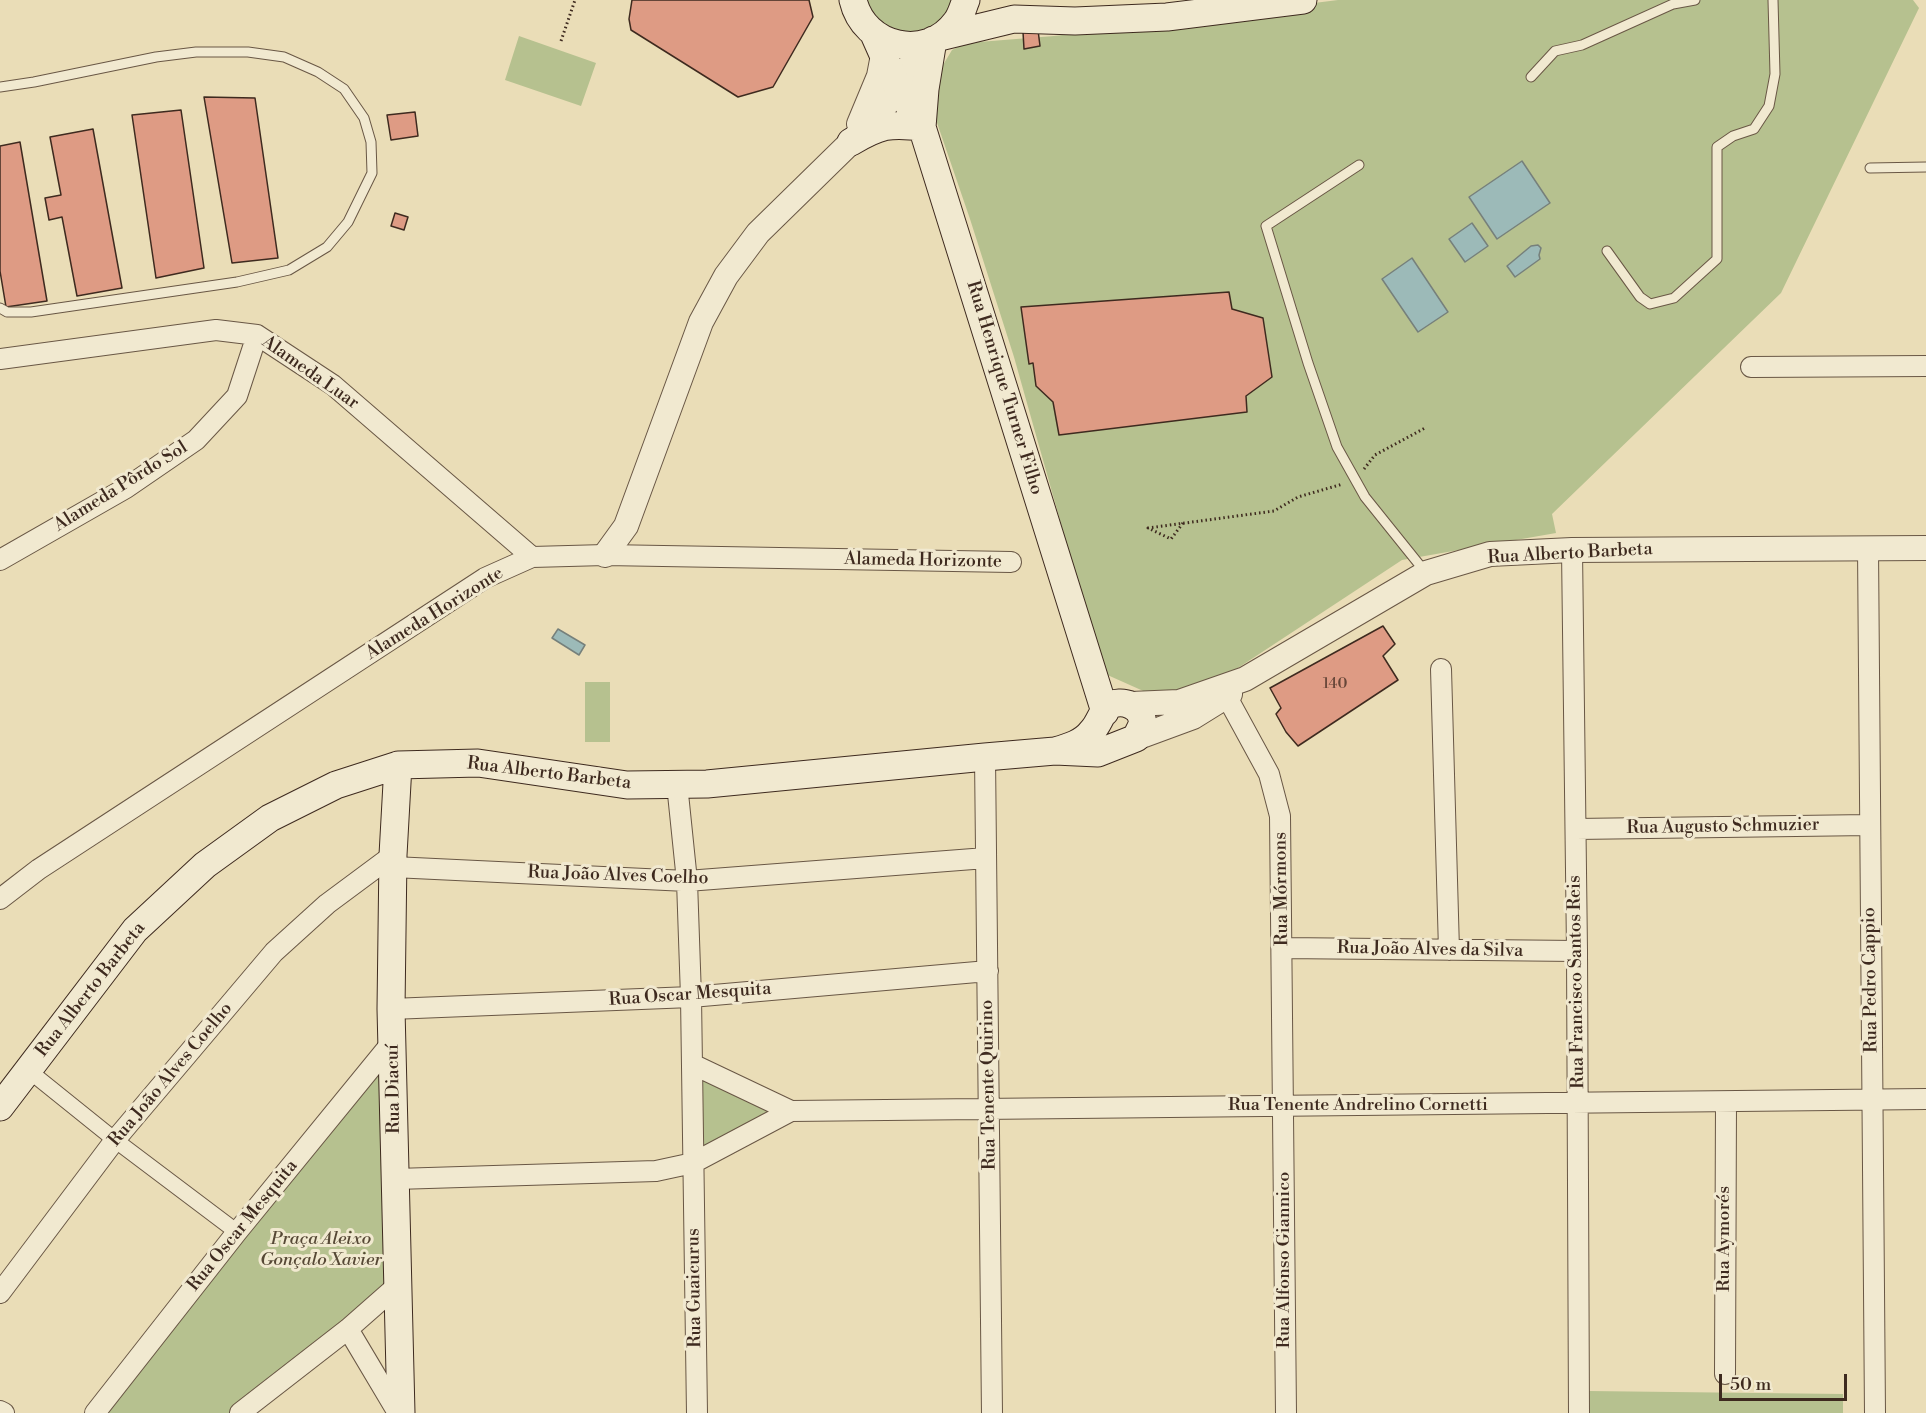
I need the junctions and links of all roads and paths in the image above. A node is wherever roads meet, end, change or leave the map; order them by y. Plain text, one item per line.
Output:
1 (575, 0) edge
2 (966, 0) edge
3 (1303, 0) edge
4 (1695, 0) edge
5 (1773, 0) edge
6 (853, 1) edge
7 (561, 41) dead end
8 (932, 41) junction
9 (878, 45) junction
10 (1531, 77) dead end
11 (0, 87) edge
12 (897, 88) junction
13 (922, 127) junction
14 (851, 142) junction
15 (1359, 165) dead end
16 (1926, 167) edge
17 (1870, 168) dead end
18 (1607, 251) dead end
19 (0, 308) edge
20 (257, 335) junction
21 (0, 359) edge
22 (1926, 366) edge
23 (1751, 367) dead end
24 (1425, 428) dead end
25 (1355, 480) junction
26 (1183, 523) junction
27 (1868, 548) junction
28 (1926, 549) edge
29 (1572, 550) junction
30 (604, 555) junction
31 (532, 557) junction
32 (0, 560) edge
33 (1011, 562) dead end
34 (1426, 573) junction
35 (1441, 669) dead end
36 (1224, 692) junction
37 (1117, 708) junction
38 (1130, 740) junction
39 (1055, 751) junction
40 (986, 756) junction
41 (398, 765) junction
42 (677, 784) junction
43 (1869, 825) junction
44 (1576, 829) junction
45 (987, 858) junction
46 (393, 861) junction
47 (687, 881) junction
48 (0, 899) edge
49 (1283, 948) junction
50 (1449, 950) junction
51 (1577, 951) junction
52 (988, 971) junction
53 (691, 997) junction
54 (391, 1009) junction
55 (393, 1041) junction
56 (692, 1064) junction
57 (28, 1070) junction
58 (1873, 1100) junction
59 (1926, 1100) edge
60 (1726, 1103) junction
61 (1578, 1104) junction
62 (0, 1107) edge
63 (1284, 1107) junction
64 (989, 1109) junction
65 (790, 1111) junction
66 (115, 1140) junction
67 (693, 1163) junction
68 (396, 1179) junction
69 (237, 1232) junction
70 (398, 1285) junction
71 (0, 1293) edge
72 (348, 1329) junction
73 (1725, 1374) dead end
74 (95, 1413) edge
75 (240, 1413) edge
76 (399, 1413) edge
77 (697, 1413) edge
78 (992, 1413) edge
79 (1286, 1413) edge
80 (1579, 1413) edge
81 (1875, 1413) edge

1 - 7 path
2 - 8 main road
3 - 8 main road
4 - 10 lane
5 - 18 lane
6 - 9 main road, Rua Henrique Turner Filho
8 - 9 main road
8 - 12 street
8 - 13 main road, Rua Henrique Turner Filho
9 - 12 main road, Rua Henrique Turner Filho
9 - 14 street
11 - 19 lane
12 - 13 main road, Rua Henrique Turner Filho
12 - 14 street
13 - 14 main road
13 - 37 main road, Rua Henrique Turner Filho
14 - 30 street
15 - 25 lane
16 - 17 lane
20 - 21 street, Alameda Luar
20 - 31 street, Alameda Luar
20 - 32 street, Alameda Pôrdo Sol
22 - 23 street
24 - 25 path
25 - 26 path
25 - 34 lane
26 - 26 path
27 - 28 street, Rua Alberto Barbeta
27 - 29 street, Rua Alberto Barbeta
27 - 43 street, Rua Pedro Cappio
29 - 34 street, Rua Alberto Barbeta
29 - 44 street, Rua Francisco Santos Reis
30 - 31 street, Alameda Horizonte
30 - 33 street, Alameda Horizonte
31 - 48 street, Alameda Horizonte
34 - 36 street, Rua Alberto Barbeta
35 - 50 street
36 - 37 street
36 - 38 street
36 - 49 street, Rua Mórmons
37 - 38 main road
37 - 39 main road
38 - 39 main road
39 - 40 main road, Rua Alberto Barbeta
40 - 42 main road, Rua Alberto Barbeta
40 - 45 street, Rua Tenente Quirino
41 - 42 main road, Rua Alberto Barbeta
41 - 46 main road, Rua Diacuí
41 - 57 main road, Rua Alberto Barbeta
42 - 47 street, Rua Guaicurus
43 - 44 street, Rua Augusto Schmuzier
43 - 58 street, Rua Pedro Cappio
44 - 51 street, Rua Francisco Santos Reis
45 - 47 street, Rua João Alves Coelho
45 - 52 street, Rua Tenente Quirino
46 - 47 street, Rua João Alves Coelho
46 - 54 main road, Rua Diacuí
46 - 66 street, Rua João Alves Coelho
47 - 53 street, Rua Guaicurus
49 - 50 street, Rua João Alves da Silva
49 - 63 street, Rua Mórmons
50 - 51 street, Rua João Alves da Silva
51 - 61 street, Rua Francisco Santos Reis
52 - 53 street, Rua Oscar Mesquita
52 - 64 street, Rua Tenente Quirino
53 - 54 street, Rua Oscar Mesquita
53 - 56 street, Rua Guaicurus
54 - 55 main road, Rua Diacuí
55 - 68 main road, Rua Diacuí
55 - 69 street, Rua Oscar Mesquita
56 - 65 street
56 - 67 street, Rua Guaicurus
57 - 62 main road, Rua Alberto Barbeta
57 - 66 street
58 - 59 street, Rua Tenente Andrelino Cornetti
58 - 60 street, Rua Tenente Andrelino Cornetti
58 - 81 street, Rua Pedro Cappio
60 - 61 street, Rua Tenente Andrelino Cornetti
60 - 73 street, Rua Aymorés
61 - 63 street, Rua Tenente Andrelino Cornetti
61 - 80 street, Rua Francisco Santos Reis
63 - 64 street, Rua Tenente Andrelino Cornetti
63 - 79 street, Rua Alfonso Giannico
64 - 65 street, Rua Tenente Andrelino Cornetti
64 - 78 street, Rua Tenente Quirino
65 - 67 street
66 - 69 street
66 - 71 street, Rua João Alves Coelho
67 - 68 street
67 - 77 street, Rua Guaicurus
68 - 70 main road, Rua Diacuí
69 - 74 street, Rua Oscar Mesquita
70 - 72 street
70 - 76 main road, Rua Diacuí
72 - 75 street
72 - 76 street

